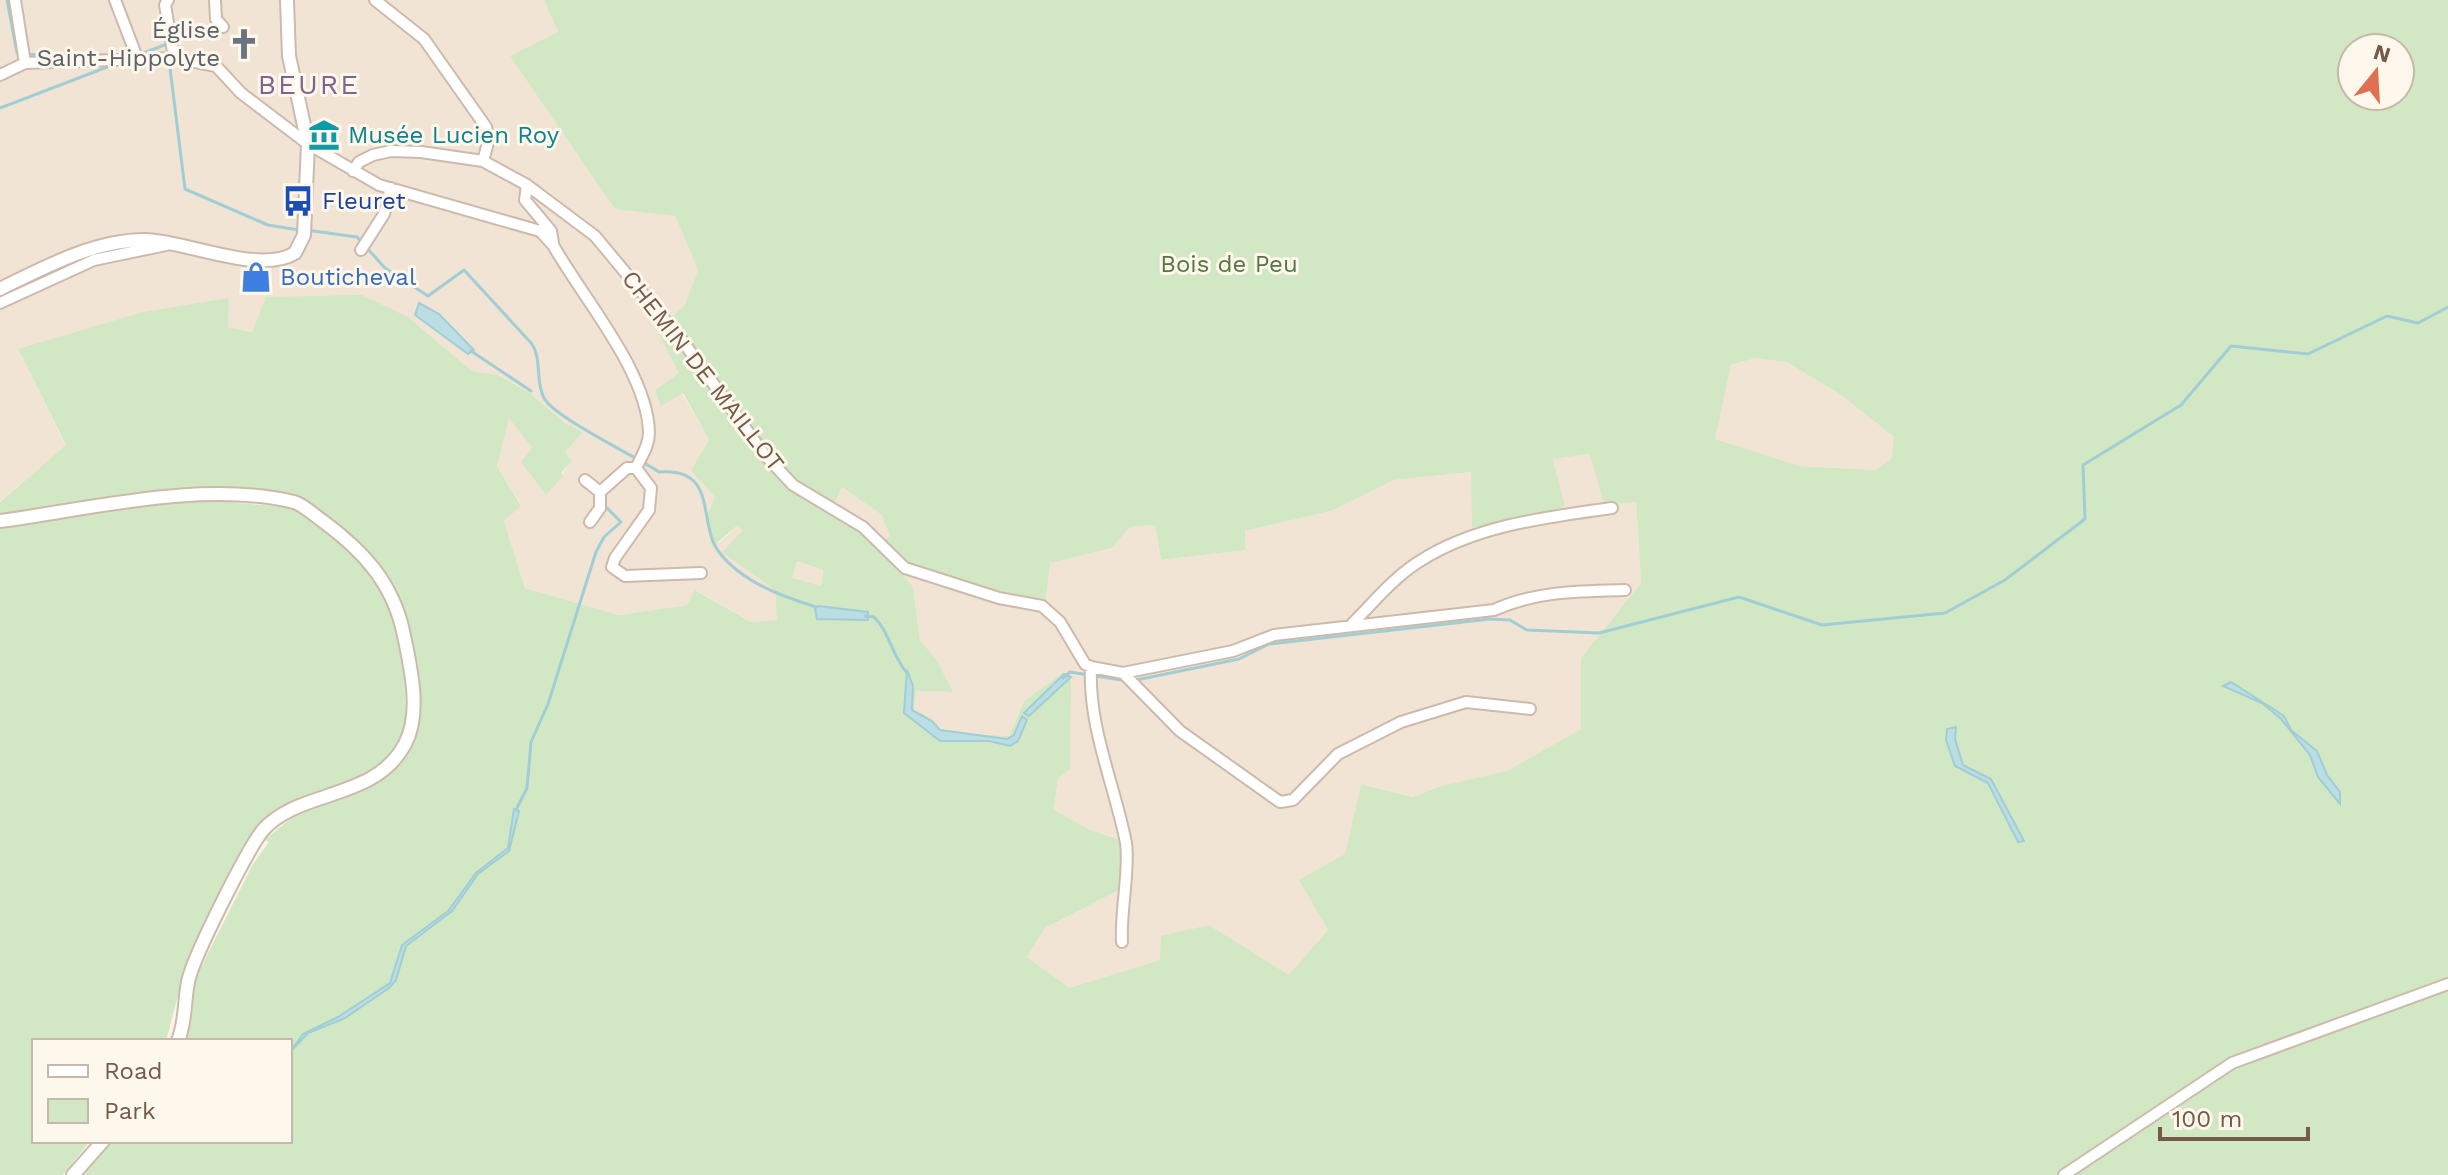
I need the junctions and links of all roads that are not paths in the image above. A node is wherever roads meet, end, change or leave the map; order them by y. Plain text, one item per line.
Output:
1 (15, 0) edge
2 (115, 0) edge
3 (168, 0) edge
4 (215, 0) edge
5 (287, 0) edge
6 (375, 0) edge
7 (223, 27) dead end
8 (137, 56) junction
9 (170, 58) junction
10 (25, 59) junction
11 (0, 75) edge
12 (308, 144) junction
13 (483, 161) junction
14 (353, 171) junction
15 (527, 185) junction
16 (391, 188) junction
17 (172, 244) junction
18 (364, 245) dead end
19 (553, 245) junction
20 (0, 289) edge
21 (0, 303) edge
22 (638, 462) junction
23 (585, 480) dead end
24 (600, 492) junction
25 (1612, 508) dead end
26 (0, 521) edge
27 (590, 522) dead end
28 (701, 573) dead end
29 (1625, 590) dead end
30 (1352, 624) junction
31 (1091, 673) junction
32 (1127, 678) junction
33 (1530, 709) dead end
34 (1122, 942) dead end
35 (2448, 984) edge
36 (179, 1039) edge
37 (101, 1143) edge
38 (73, 1175) edge
39 (2064, 1175) edge

1 - 10 street
2 - 8 street
3 - 9 street
4 - 7 street
5 - 12 street
6 - 13 street
8 - 9 street
8 - 10 street
9 - 12 street
10 - 11 street
12 - 14 street
12 - 17 street
13 - 14 street, CHEMIN DE MAILLOT
13 - 15 street, CHEMIN DE MAILLOT
14 - 16 street
15 - 19 street
15 - 31 street, CHEMIN DE MAILLOT
16 - 18 street
16 - 19 street
17 - 20 street
17 - 21 street
19 - 22 street
22 - 24 street
22 - 28 street
23 - 24 street
24 - 27 street
25 - 30 street
26 - 36 street
29 - 30 street
30 - 32 street
31 - 32 street
31 - 34 street
32 - 33 street
35 - 39 street
37 - 38 street

